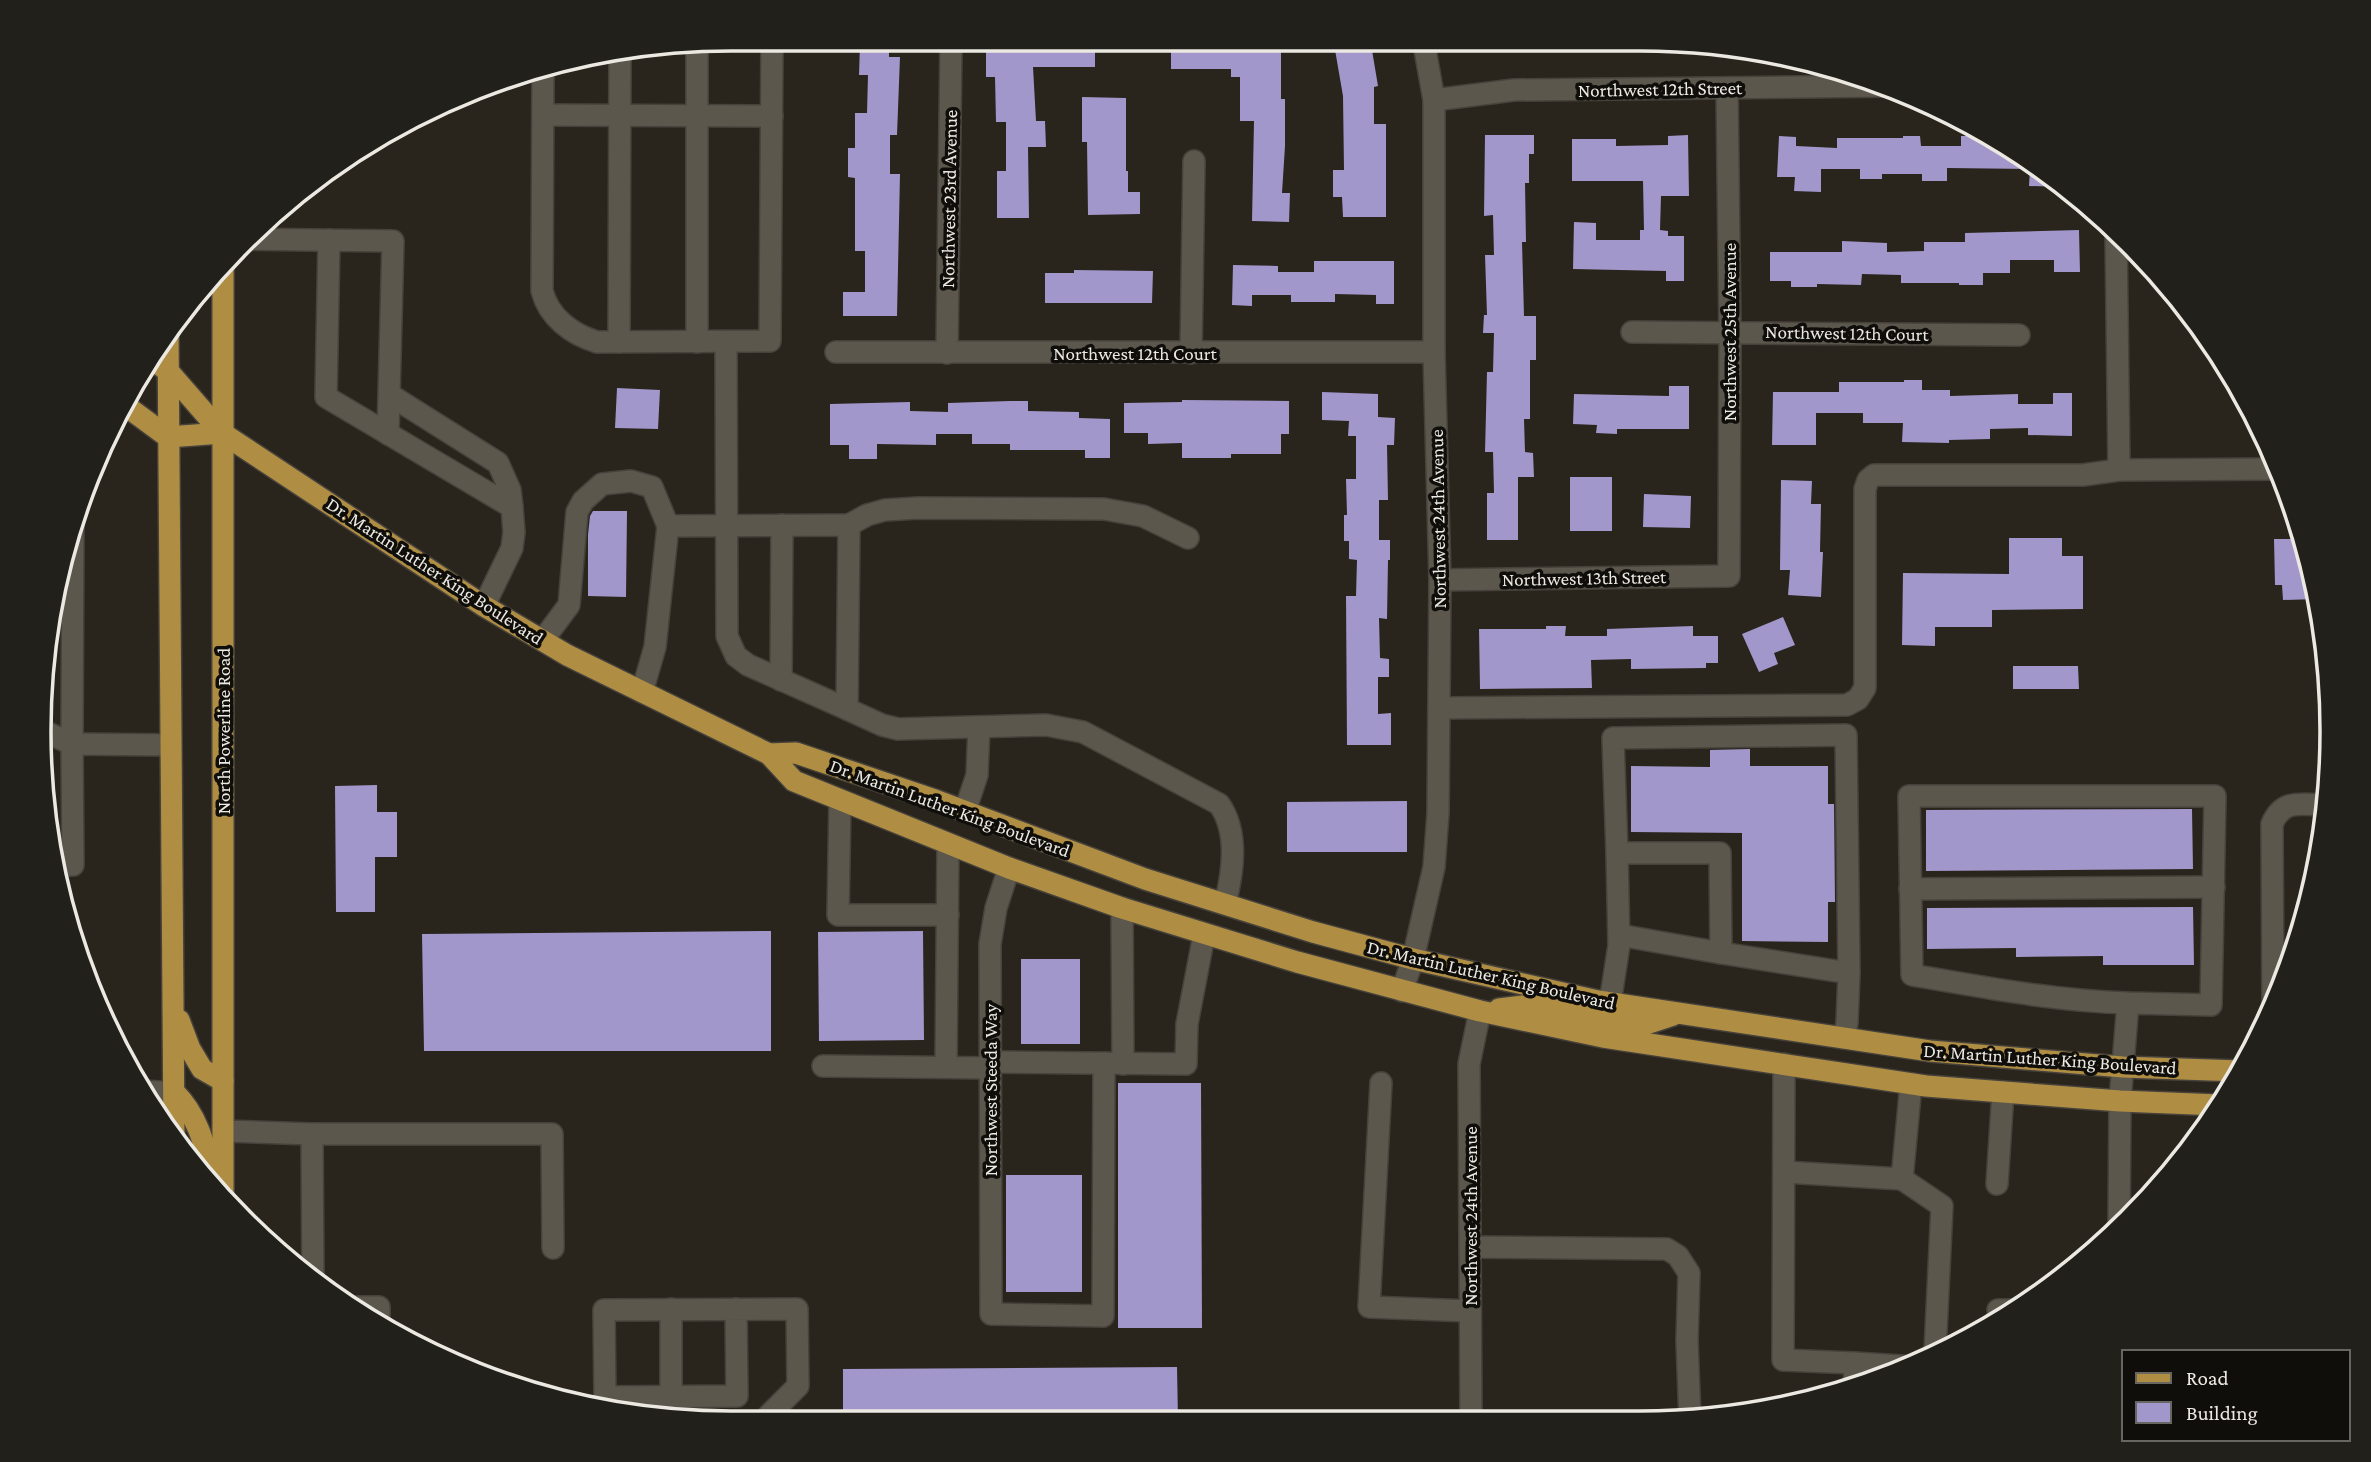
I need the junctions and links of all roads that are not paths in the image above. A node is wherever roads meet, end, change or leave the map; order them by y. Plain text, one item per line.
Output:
1 (772, 51) edge
2 (951, 51) edge
3 (1424, 51) edge
4 (697, 52) edge
5 (620, 61) edge
6 (543, 78) edge
7 (1857, 86) edge
8 (1727, 88) junction
9 (1434, 100) junction
10 (543, 116) junction
11 (619, 116) junction
12 (696, 116) junction
13 (772, 116) junction
14 (1194, 161) dead end
15 (262, 239) edge
16 (329, 240) junction
17 (2116, 245) edge
18 (223, 279) edge
19 (1632, 332) dead end
20 (1730, 332) junction
21 (2019, 335) dead end
22 (619, 342) junction
23 (697, 342) junction
24 (726, 342) junction
25 (168, 349) edge
26 (836, 352) dead end
27 (1434, 352) junction
28 (947, 353) junction
29 (1191, 353) junction
30 (158, 365) edge
31 (168, 372) junction
32 (390, 395) junction
33 (132, 410) edge
34 (222, 433) junction
35 (388, 434) junction
36 (168, 437) junction
37 (2267, 469) edge
38 (2119, 470) junction
39 (512, 508) junction
40 (782, 525) junction
41 (849, 525) junction
42 (667, 526) junction
43 (726, 526) junction
44 (1188, 538) dead end
45 (73, 560) edge
46 (1729, 576) joint
47 (1440, 580) junction
48 (484, 606) junction
49 (543, 640) junction
50 (781, 680) junction
51 (642, 692) junction
52 (1439, 708) junction
53 (847, 709) junction
54 (979, 727) junction
55 (51, 734) edge
56 (72, 744) junction
57 (170, 745) junction
58 (769, 754) junction
59 (840, 800) junction
60 (2316, 805) edge
61 (965, 811) junction
62 (948, 845) junction
63 (1617, 853) junction
64 (64, 865) edge
65 (1009, 869) junction
66 (2214, 887) junction
67 (1910, 889) junction
68 (1225, 904) junction
69 (1122, 908) junction
70 (948, 915) junction
71 (1204, 935) junction
72 (1619, 935) junction
73 (1721, 953) junction
74 (1413, 959) junction
75 (1849, 973) junction
76 (2273, 979) edge
77 (1402, 991) junction
78 (1610, 1003) junction
79 (2128, 1003) junction
80 (173, 1005) junction
81 (1480, 1011) junction
82 (1678, 1013) junction
83 (1844, 1038) junction
84 (1114, 1063) junction
85 (1784, 1064) junction
86 (991, 1065) junction
87 (823, 1066) dead end
88 (946, 1066) junction
89 (2123, 1067) junction
90 (2229, 1071) edge
91 (223, 1081) junction
92 (1381, 1083) dead end
93 (1911, 1084) junction
94 (155, 1092) edge
95 (2003, 1092) junction
96 (175, 1093) junction
97 (2120, 1101) junction
98 (2209, 1104) edge
99 (174, 1122) edge
100 (223, 1131) junction
101 (312, 1134) junction
102 (210, 1168) edge
103 (1784, 1172) junction
104 (1902, 1179) junction
105 (223, 1183) edge
106 (1997, 1184) dead end
107 (2119, 1214) edge
108 (1470, 1247) junction
109 (553, 1248) dead end
110 (313, 1268) edge
111 (671, 1309) junction
112 (736, 1309) junction
113 (1470, 1311) junction
114 (1935, 1343) edge
115 (1854, 1363) junction
116 (1885, 1365) edge
117 (1855, 1376) edge
118 (671, 1397) junction
119 (1690, 1409) edge
120 (773, 1411) edge
121 (1471, 1411) edge

1 - 13 street
2 - 28 street, Northwest 23rd Avenue
3 - 9 street, Northwest 24th Avenue
4 - 12 street
5 - 11 street
6 - 10 street
7 - 8 street, Northwest 12th Street
8 - 9 street, Northwest 12th Street
8 - 20 street, Northwest 25th Avenue
9 - 27 street, Northwest 24th Avenue
10 - 11 street
10 - 22 street
11 - 12 street
11 - 22 street
12 - 13 street
12 - 23 street
13 - 24 street
14 - 29 street
15 - 16 street
16 - 32 street
16 - 35 street
17 - 38 street
18 - 34 main road, North Powerline Road
19 - 20 street, Northwest 12th Court
20 - 21 street, Northwest 12th Court
20 - 46 street, Northwest 25th Avenue
22 - 23 street
23 - 24 street
24 - 43 street
25 - 31 main road
26 - 28 street, Northwest 12th Court
27 - 29 street, Northwest 12th Court
27 - 47 street, Northwest 24th Avenue
28 - 29 street, Northwest 12th Court
30 - 31 main road, Dr. Martin Luther King Boulevard
31 - 34 main road, Dr. Martin Luther King Boulevard
31 - 36 main road
32 - 35 street
32 - 39 street
33 - 36 main road
34 - 36 main road
34 - 48 main road, Dr. Martin Luther King Boulevard
34 - 91 main road, North Powerline Road
35 - 39 street
36 - 57 main road
37 - 38 street
38 - 52 street
39 - 48 street
40 - 41 street
40 - 43 street
40 - 50 street
41 - 44 street
41 - 53 street
42 - 43 street
42 - 49 street
42 - 51 street
43 - 50 street
45 - 56 street
46 - 47 street, Northwest 13th Street
47 - 52 street, Northwest 24th Avenue
48 - 49 main road, Dr. Martin Luther King Boulevard
49 - 51 main road, Dr. Martin Luther King Boulevard
50 - 53 street
51 - 58 main road, Dr. Martin Luther King Boulevard
52 - 74 street, Northwest 24th Avenue
53 - 54 street
54 - 61 street
54 - 68 street
55 - 56 street
56 - 57 street
56 - 64 street
57 - 80 main road
58 - 59 main road, Dr. Martin Luther King Boulevard
58 - 61 main road, Dr. Martin Luther King Boulevard
59 - 62 main road, Dr. Martin Luther King Boulevard
59 - 70 street
60 - 76 street
61 - 68 main road, Dr. Martin Luther King Boulevard
62 - 65 main road, Dr. Martin Luther King Boulevard
62 - 70 street
63 - 72 street
63 - 73 street
63 - 75 street
65 - 69 main road, Dr. Martin Luther King Boulevard
65 - 86 street, Northwest Steeda Way
66 - 67 street
66 - 67 street
66 - 79 street
67 - 79 street
68 - 74 main road, Dr. Martin Luther King Boulevard
69 - 71 main road, Dr. Martin Luther King Boulevard
69 - 84 street
70 - 88 street
71 - 77 main road, Dr. Martin Luther King Boulevard
71 - 84 street
72 - 73 street
72 - 78 street
73 - 75 street
74 - 77 street, Northwest 24th Avenue
74 - 78 main road, Dr. Martin Luther King Boulevard
75 - 83 street
77 - 81 main road, Dr. Martin Luther King Boulevard
78 - 82 main road, Dr. Martin Luther King Boulevard
79 - 89 street
80 - 91 main road
80 - 96 main road
81 - 82 main road
81 - 85 main road, Dr. Martin Luther King Boulevard
81 - 108 street, Northwest 24th Avenue
82 - 83 main road, Dr. Martin Luther King Boulevard
83 - 89 main road, Dr. Martin Luther King Boulevard
84 - 86 street
84 - 86 street, Northwest Steeda Way
85 - 93 main road, Dr. Martin Luther King Boulevard
85 - 103 street
86 - 88 street
87 - 88 street
89 - 90 main road, Dr. Martin Luther King Boulevard
89 - 97 street
91 - 100 main road, North Powerline Road
92 - 113 street
93 - 95 main road, Dr. Martin Luther King Boulevard
93 - 104 street
94 - 96 street
95 - 97 main road, Dr. Martin Luther King Boulevard
95 - 106 street
96 - 99 main road
96 - 102 main road
97 - 98 main road, Dr. Martin Luther King Boulevard
97 - 107 street
100 - 101 street
100 - 105 main road, North Powerline Road
101 - 109 street
101 - 110 street
103 - 104 street
103 - 115 street
104 - 114 street
108 - 113 street, Northwest 24th Avenue
108 - 119 street
111 - 112 street
111 - 118 street
111 - 118 street
112 - 118 street
112 - 120 street
113 - 121 street, Northwest 24th Avenue
115 - 116 street
115 - 117 street

